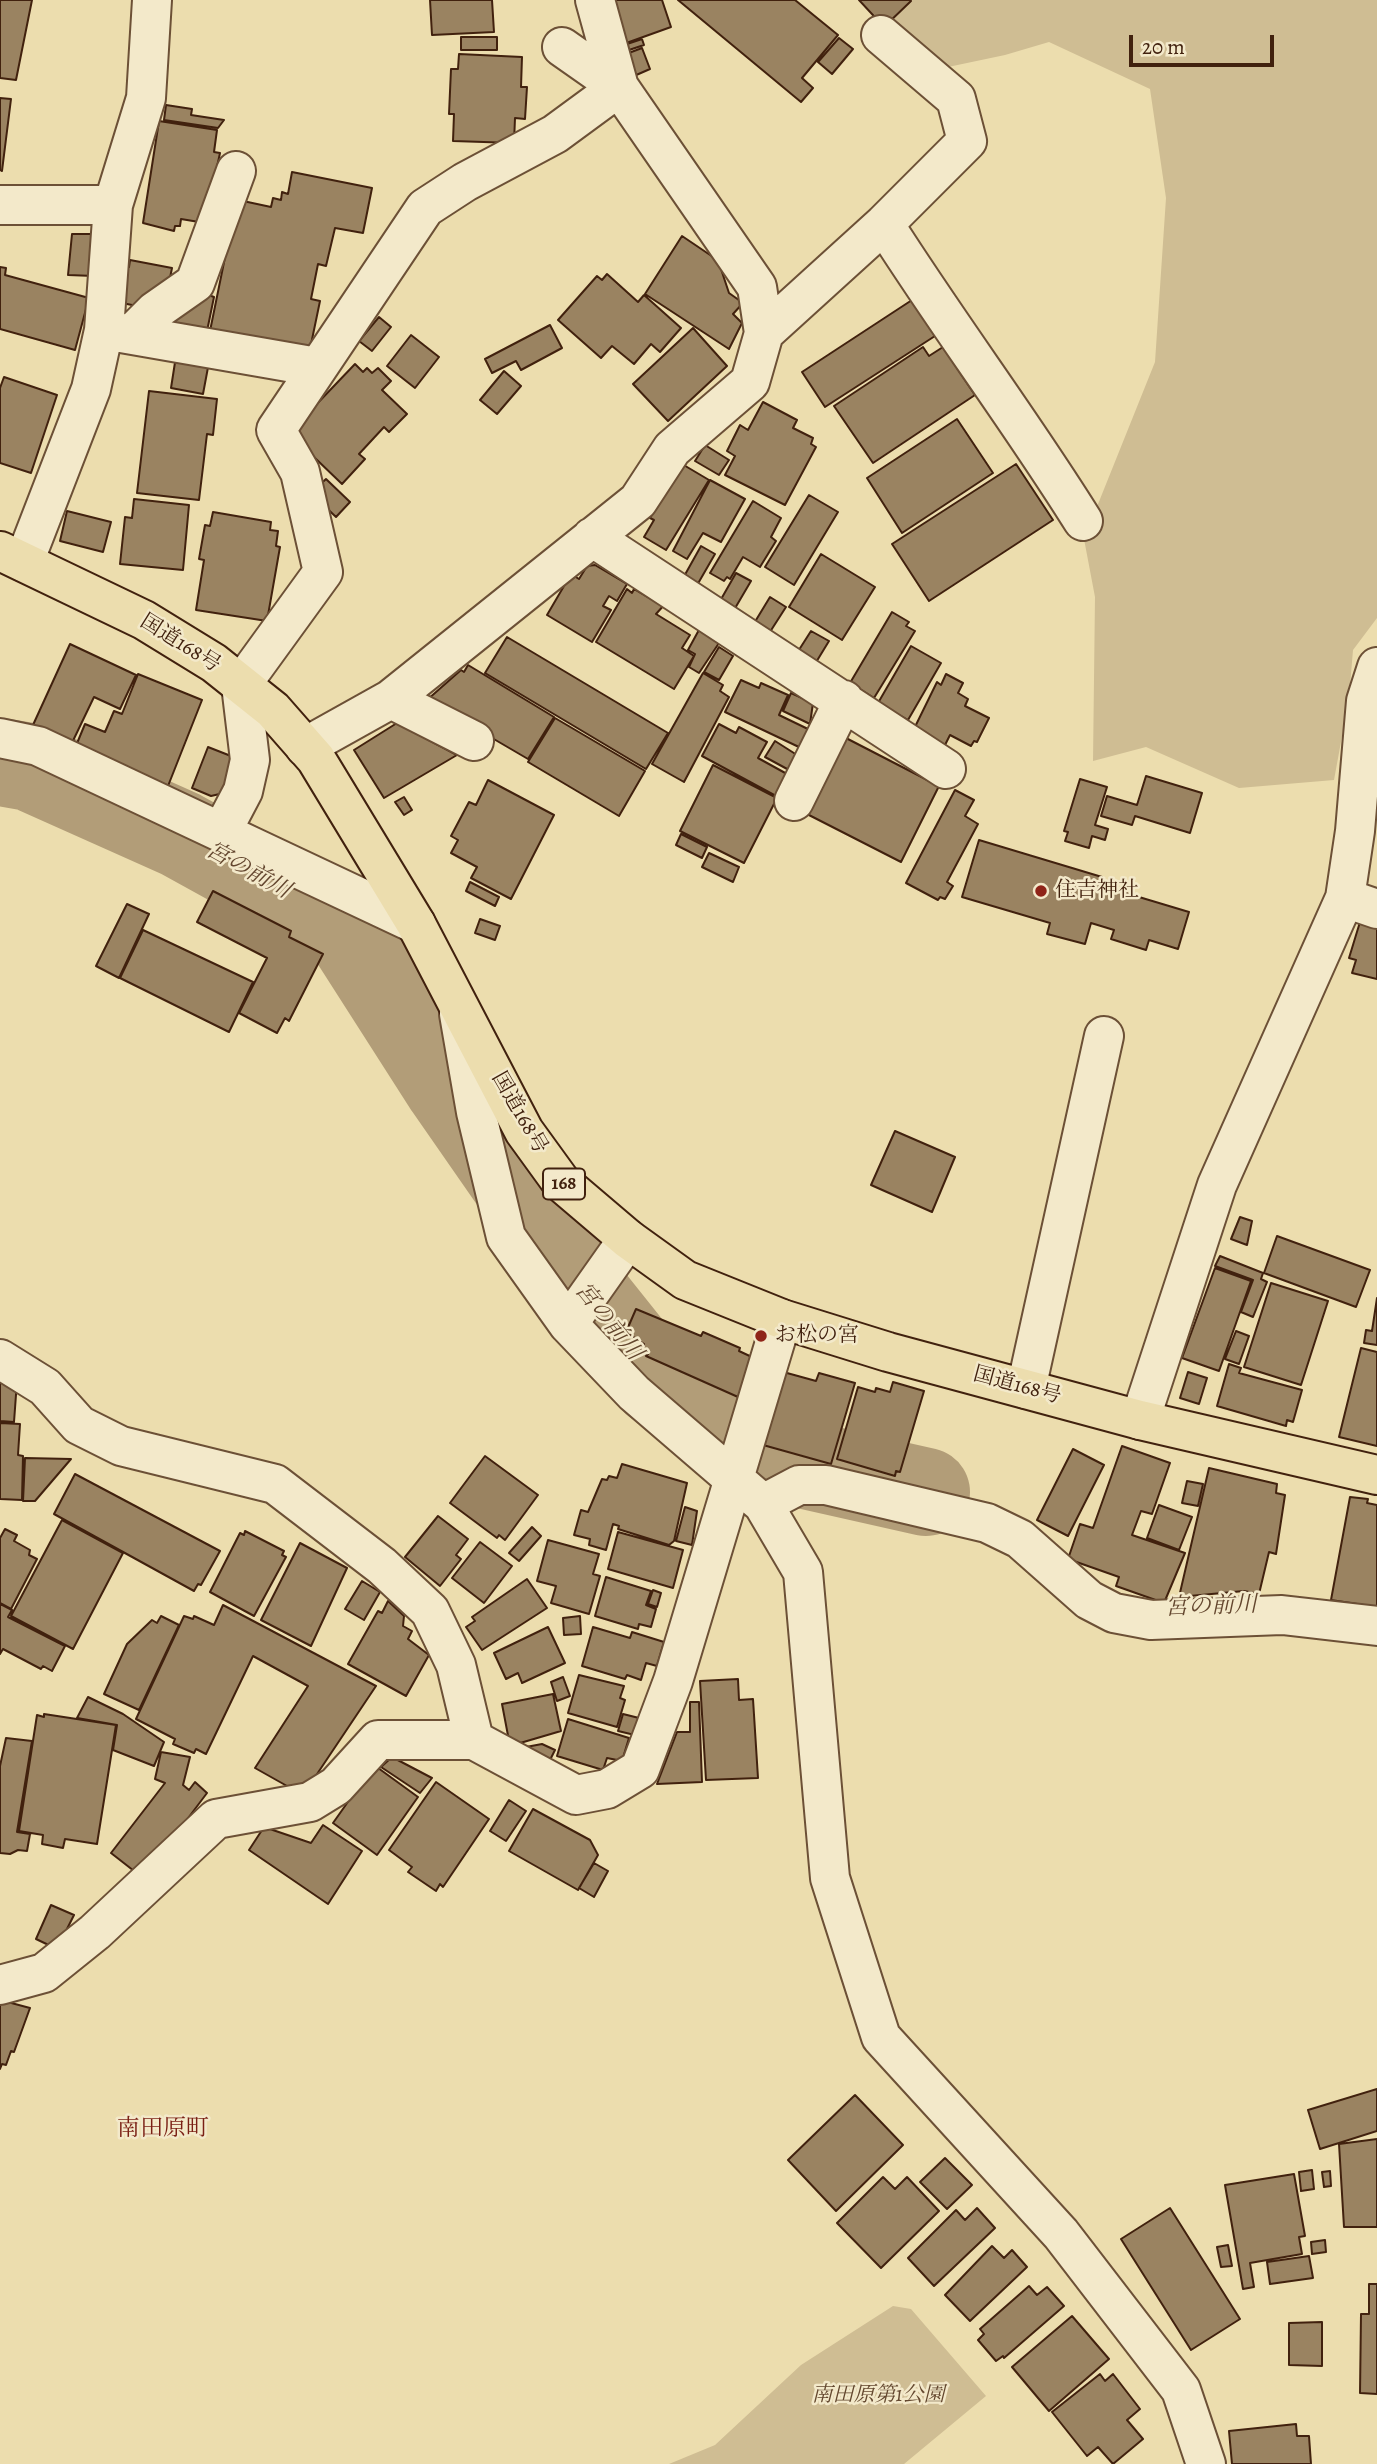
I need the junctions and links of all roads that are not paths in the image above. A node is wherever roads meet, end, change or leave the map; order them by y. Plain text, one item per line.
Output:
1 (152, 0) edge
2 (595, 0) edge
3 (881, 35) dead end
4 (562, 47) dead end
5 (619, 87) junction
6 (236, 171) dead end
7 (0, 205) edge
8 (113, 205) junction
9 (884, 224) junction
10 (118, 332) junction
11 (764, 332) junction
12 (317, 367) junction
13 (1083, 521) dead end
14 (592, 537) junction
15 (12, 556) edge
16 (1377, 667) edge
17 (241, 685) junction
18 (391, 699) junction
19 (844, 701) junction
20 (0, 738) edge
21 (474, 741) dead end
22 (305, 747) junction
23 (946, 769) dead end
24 (794, 801) dead end
25 (222, 831) junction
26 (1361, 904) edge
27 (416, 924) junction
28 (456, 997) junction
29 (1104, 1036) dead end
30 (628, 1239) junction
31 (782, 1319) junction
32 (568, 1325) junction
33 (0, 1359) edge
34 (1026, 1389) junction
35 (1140, 1420) junction
36 (1377, 1475) edge
37 (732, 1478) junction
38 (763, 1504) junction
39 (1377, 1626) edge
40 (474, 1740) junction
41 (0, 1985) edge
42 (1206, 2464) edge

1 - 8 street
2 - 5 street
3 - 9 street
4 - 5 street
5 - 11 street
5 - 12 street
6 - 10 street
7 - 8 street
8 - 10 street
9 - 11 street
9 - 13 street
10 - 12 street
10 - 15 street
11 - 14 street
12 - 17 street
14 - 18 street
14 - 19 street
15 - 17 highway, 国道168号 / 168
16 - 26 street
17 - 22 highway, 国道168号 / 168
17 - 25 street
18 - 21 street
18 - 22 street
19 - 23 street
19 - 24 street
20 - 25 street
22 - 27 highway, 国道168号 / 168
25 - 27 street
26 - 35 street
27 - 28 highway, 国道168号 / 168
28 - 30 highway, 国道168号 / 168
28 - 32 street
29 - 34 street
30 - 31 highway, 国道168号 / 168
30 - 32 street
31 - 34 highway, 国道168号 / 168
31 - 37 street
32 - 37 street
33 - 40 street
34 - 35 highway, 国道168号 / 168
35 - 36 highway, 国道168号 / 168
37 - 38 street
37 - 40 street
38 - 39 street
38 - 42 street
40 - 41 street

